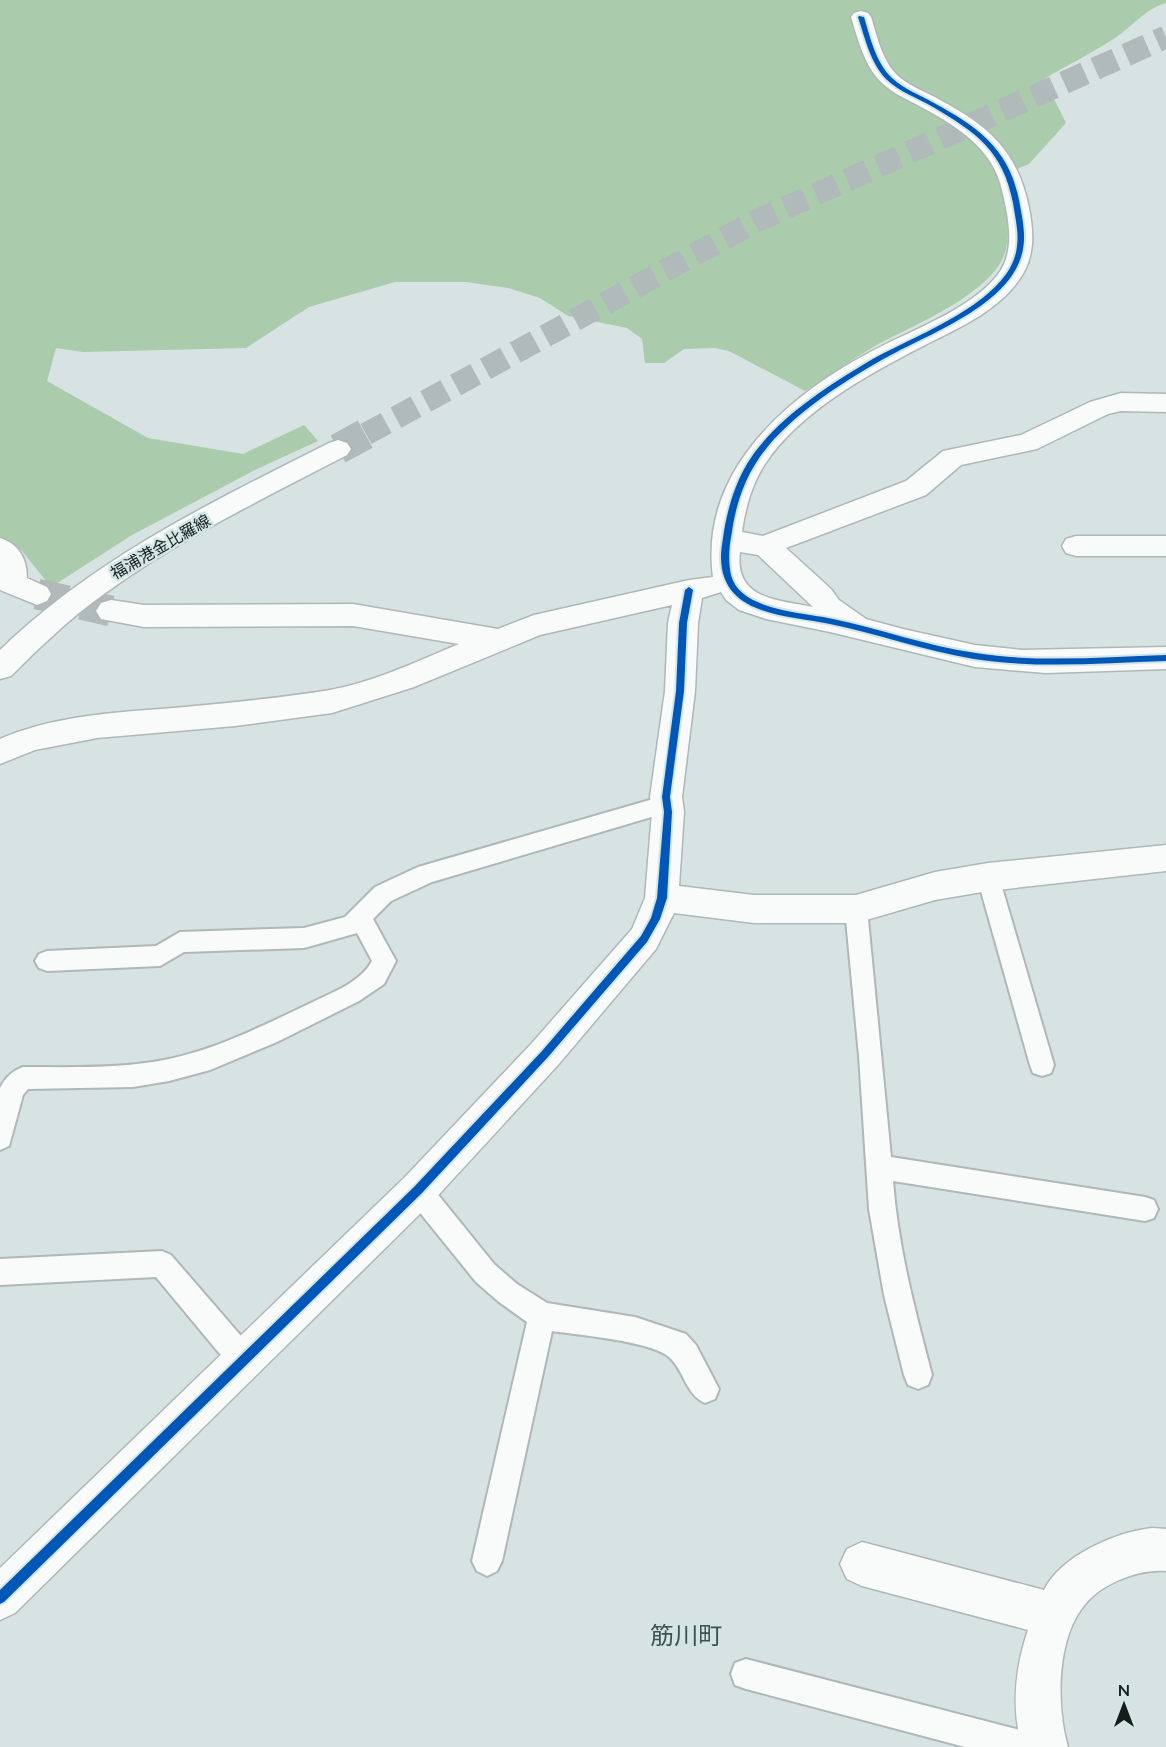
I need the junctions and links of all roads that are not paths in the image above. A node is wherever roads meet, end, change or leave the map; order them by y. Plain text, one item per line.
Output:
1 (861, 17) dead end
2 (1166, 403) edge
3 (338, 449) tunnel mouth
4 (726, 540) junction
5 (766, 546) junction
6 (1076, 546) dead end
7 (1166, 546) edge
8 (0, 548) edge
9 (728, 582) junction
10 (12, 586) edge
11 (689, 590) junction
12 (111, 610) tunnel mouth
13 (861, 628) junction
14 (500, 640) junction
15 (1166, 658) edge
16 (0, 668) edge
17 (0, 752) edge
18 (667, 804) junction
19 (1166, 858) edge
20 (988, 877) junction
21 (662, 898) junction
22 (856, 909) junction
23 (360, 916) junction
24 (47, 961) dead end
25 (1042, 1065) dead end
26 (0, 1138) edge
27 (880, 1167) junction
28 (418, 1190) junction
29 (1145, 1209) dead end
30 (0, 1272) edge
31 (542, 1316) junction
32 (244, 1361) junction
33 (918, 1375) dead end
34 (705, 1389) dead end
35 (1166, 1550) edge
36 (487, 1561) dead end
37 (862, 1564) dead end
38 (7, 1580) edge
39 (1054, 1615) junction
40 (746, 1674) dead end
41 (1024, 1747) edge
42 (1045, 1747) edge

1 - 4 street
2 - 5 street
3 - 16 street, 福浦港金比羅線
4 - 5 street
4 - 9 street
5 - 13 street
6 - 7 street
8 - 10 street
9 - 11 street
9 - 13 street
11 - 14 street
11 - 18 street
12 - 14 street
13 - 15 street
14 - 17 street
18 - 21 street
18 - 23 lane
19 - 20 street
20 - 22 street
20 - 25 lane
21 - 22 street
21 - 28 street
22 - 27 lane
23 - 24 lane
23 - 26 lane
27 - 29 lane
27 - 33 lane
28 - 31 lane
28 - 32 street
30 - 32 lane
31 - 34 lane
31 - 36 lane
32 - 38 street
35 - 39 street
37 - 39 street
39 - 42 street
40 - 41 lane

